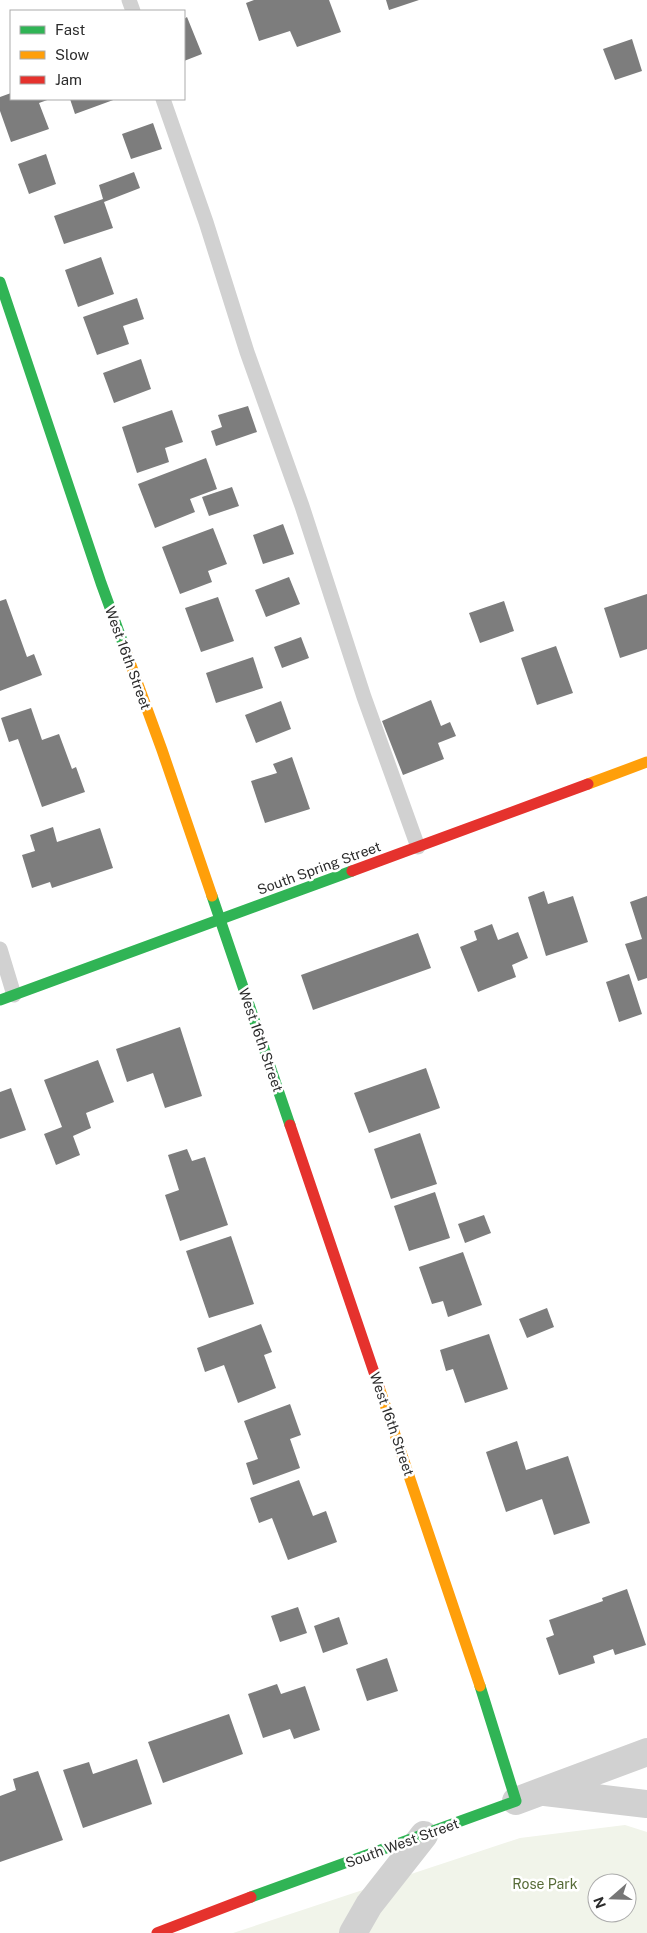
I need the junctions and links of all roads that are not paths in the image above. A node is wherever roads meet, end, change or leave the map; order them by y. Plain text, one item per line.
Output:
1 (163, 100) edge
2 (0, 282) edge
3 (647, 762) edge
4 (418, 847) junction
5 (219, 920) junction
6 (0, 949) edge
7 (7, 998) edge
8 (647, 1752) edge
9 (529, 1796) junction
10 (647, 1804) edge
11 (424, 1835) junction
12 (157, 1933) edge
13 (353, 1933) edge

1 - 4 lane
2 - 5 street, West 16th Street
3 - 4 street, South Spring Street
4 - 5 street, South Spring Street
5 - 7 street, South Spring Street
5 - 9 street, West 16th Street
6 - 7 lane
8 - 9 street, South West Street
9 - 10 street
9 - 11 street, South West Street
11 - 12 street, South West Street
11 - 13 street

